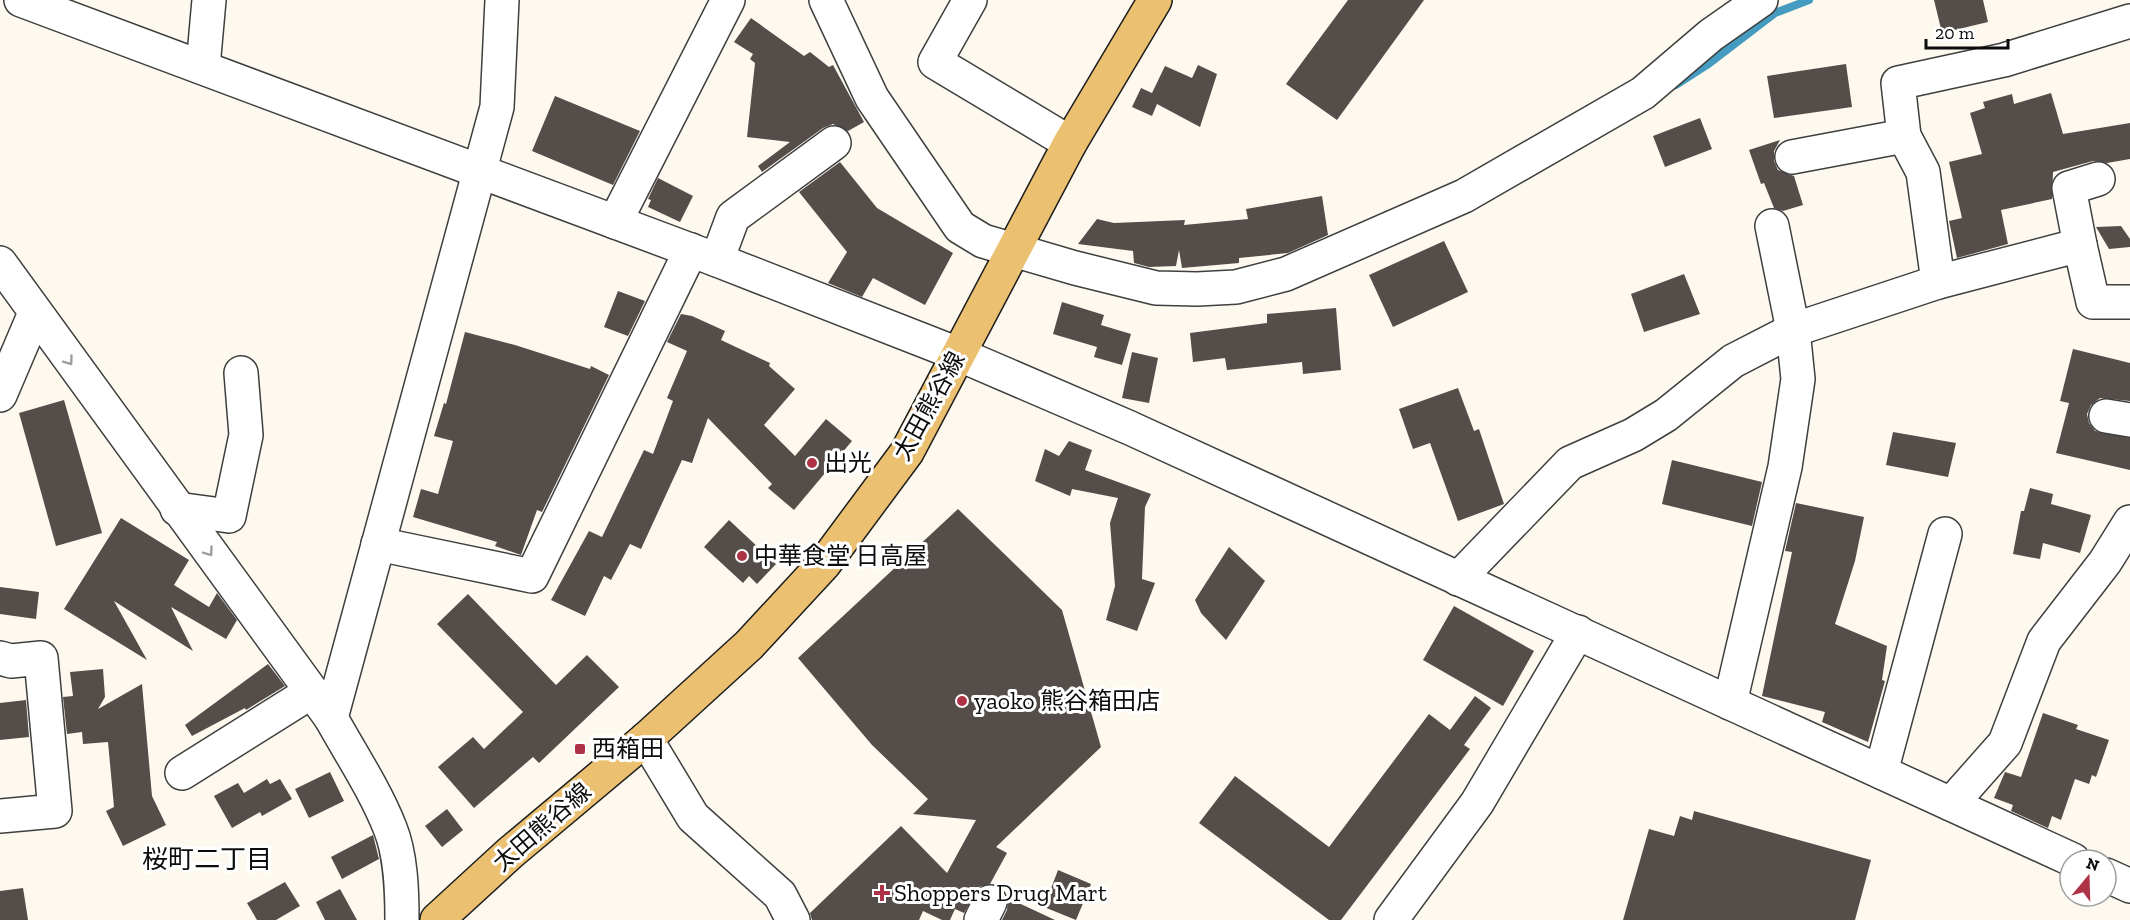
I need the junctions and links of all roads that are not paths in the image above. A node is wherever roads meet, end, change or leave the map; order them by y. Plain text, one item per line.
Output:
1 (21, 0) edge
2 (209, 0) edge
3 (502, 0) edge
4 (728, 0) edge
5 (826, 0) edge
6 (970, 0) edge
7 (1155, 0) edge
8 (1761, 0) edge
9 (2130, 21) edge
10 (203, 67) junction
11 (1904, 136) junction
12 (834, 143) dead end
13 (1071, 143) junction
14 (1792, 157) dead end
15 (479, 172) junction
16 (2098, 179) dead end
17 (615, 222) junction
18 (1772, 226) dead end
19 (2080, 245) junction
20 (704, 255) junction
21 (1008, 260) junction
22 (0, 263) edge
23 (1938, 282) junction
24 (2130, 302) edge
25 (35, 313) junction
26 (1793, 330) junction
27 (958, 354) junction
28 (241, 373) dead end
29 (0, 395) edge
30 (177, 509) junction
31 (2130, 522) edge
32 (1945, 534) dead end
33 (378, 544) junction
34 (1458, 579) junction
35 (1578, 632) junction
36 (0, 658) edge
37 (311, 692) junction
38 (1730, 703) junction
39 (331, 718) junction
40 (646, 739) junction
41 (1881, 772) junction
42 (182, 773) dead end
43 (1951, 804) junction
44 (0, 816) edge
45 (2058, 853) edge
46 (402, 920) edge
47 (436, 920) edge
48 (792, 920) edge
49 (1391, 920) edge

1 - 10 street
2 - 10 street
3 - 15 street
4 - 17 street
5 - 21 street
6 - 13 street
7 - 13 main road, 太田熊谷線
8 - 21 street
9 - 11 street
10 - 15 street
11 - 14 street
11 - 23 street
12 - 20 street
13 - 21 main road, 太田熊谷線
15 - 17 street
15 - 33 street
16 - 19 street
17 - 20 street
18 - 26 street
19 - 23 street
19 - 24 street
20 - 27 street
20 - 33 street
21 - 27 main road, 太田熊谷線
22 - 25 street
23 - 26 street
25 - 29 street
25 -> 30 street
26 - 34 street
26 - 38 street
27 - 34 street
27 - 40 main road, 太田熊谷線
28 - 30 street
30 -> 37 street
31 - 43 street
32 - 41 street
33 - 39 street
34 - 35 street
35 - 38 street
35 - 49 street
36 - 44 street
37 - 39 street
37 - 42 street
38 - 41 street
39 - 46 street
40 - 47 main road, 太田熊谷線
40 - 48 street
41 - 43 street
43 - 45 street

